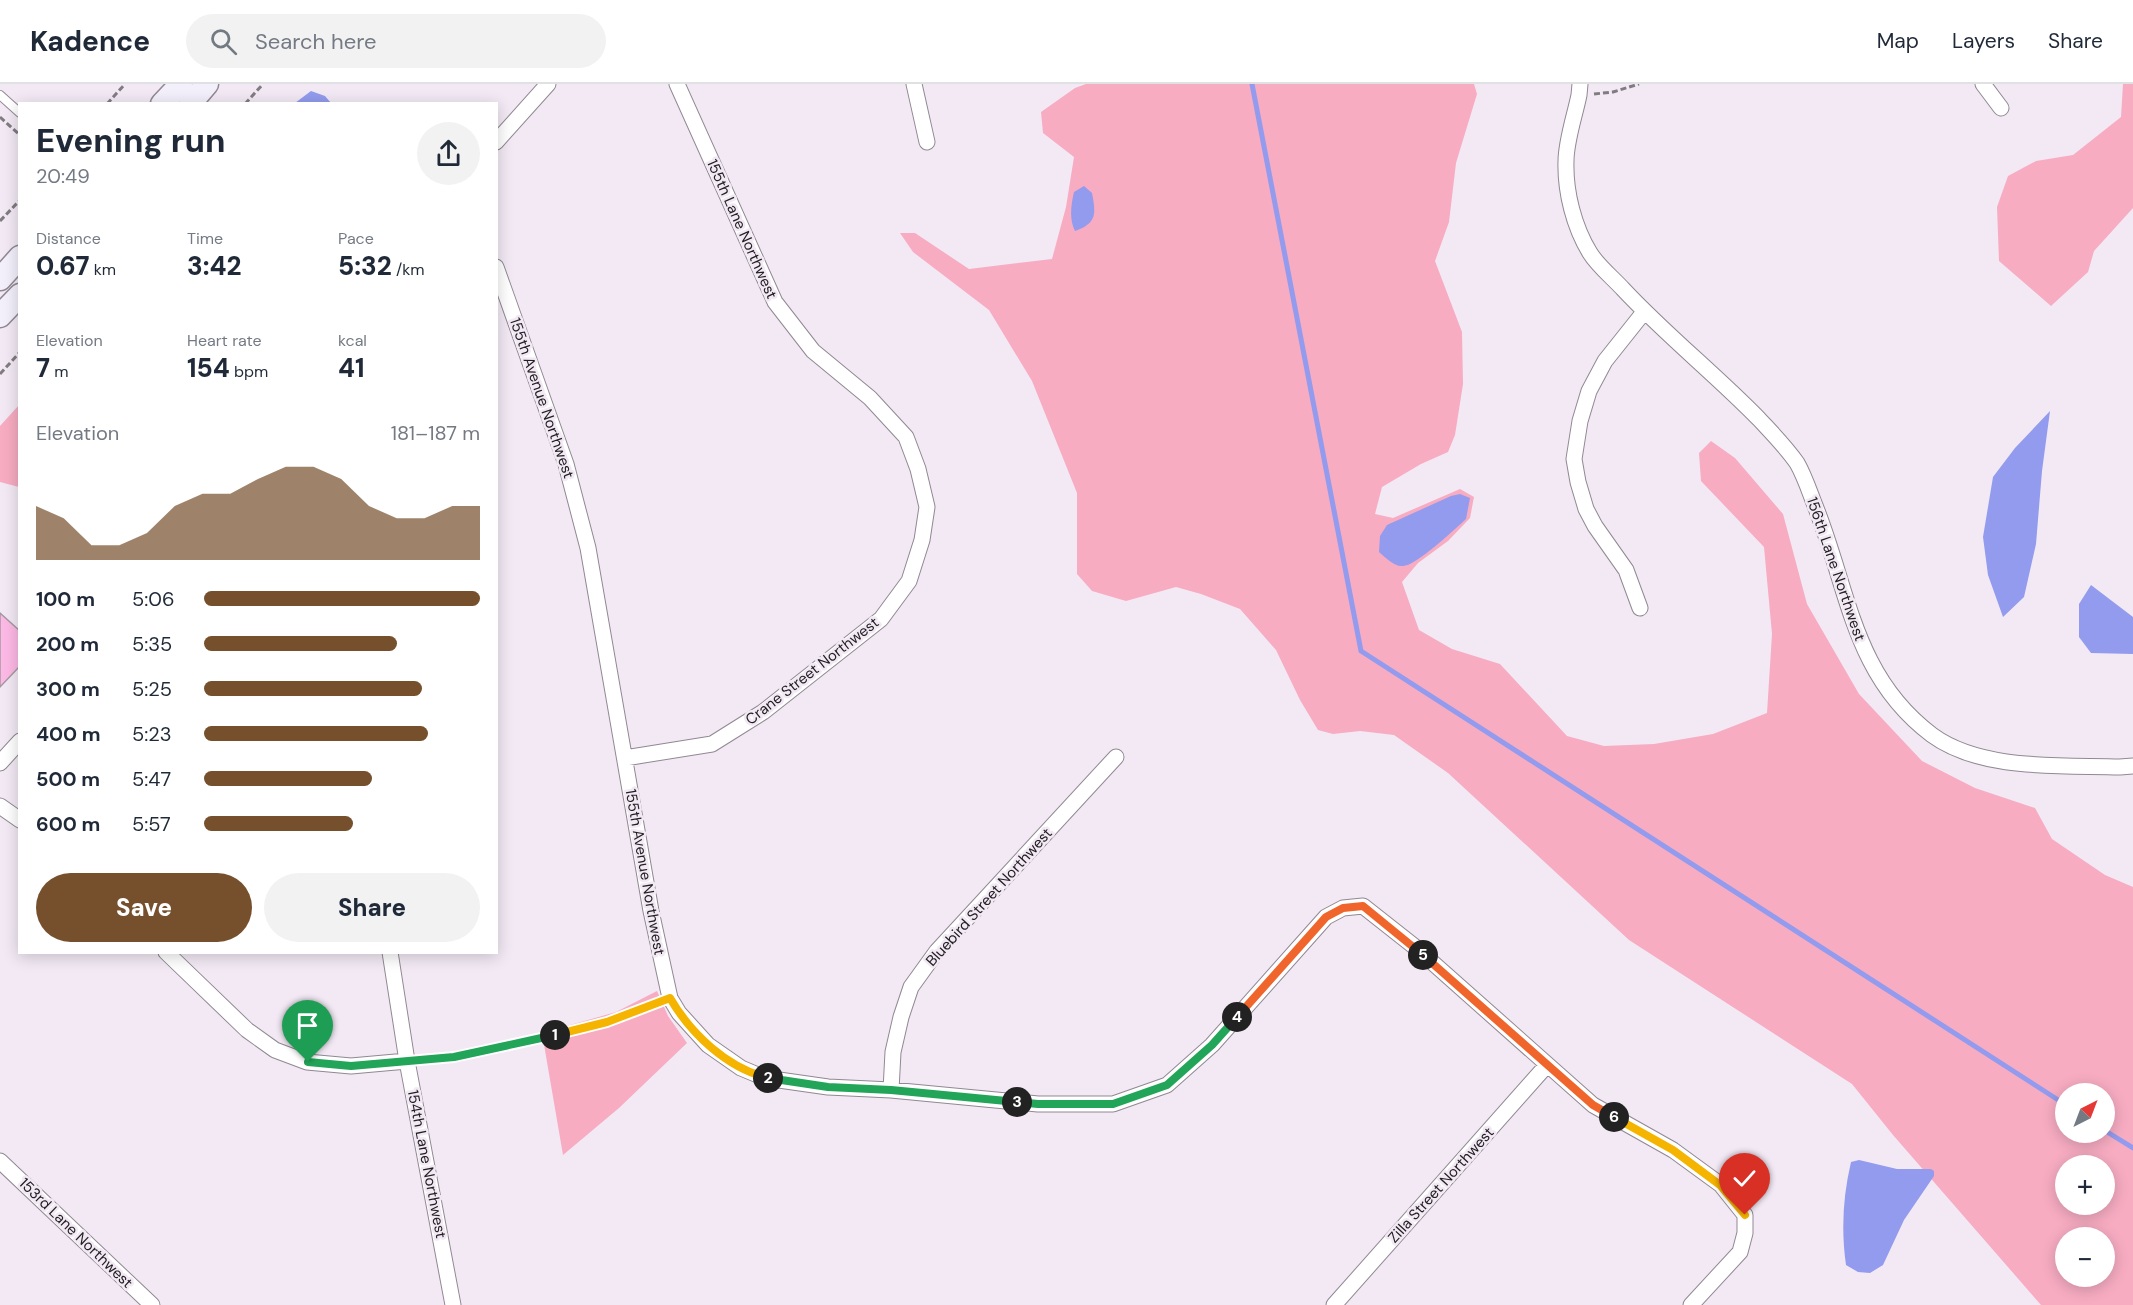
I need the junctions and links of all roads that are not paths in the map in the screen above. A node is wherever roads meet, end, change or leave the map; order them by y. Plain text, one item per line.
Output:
1 (181, 84) edge
2 (207, 84) edge
3 (548, 84) edge
4 (677, 84) edge
5 (914, 84) edge
6 (1983, 84) edge
7 (1580, 89) edge
8 (0, 95) edge
9 (164, 102) edge
10 (192, 102) edge
11 (2001, 108) dead end
12 (18, 111) edge
13 (498, 140) edge
14 (927, 142) dead end
15 (18, 260) edge
16 (498, 273) edge
17 (0, 279) edge
18 (18, 296) edge
19 (1644, 312) junction
20 (0, 316) edge
21 (922, 540) joint
22 (1640, 608) dead end
23 (18, 743) edge
24 (1116, 757) dead end
25 (625, 758) junction
26 (0, 763) edge
27 (2133, 766) edge
28 (0, 806) edge
29 (18, 818) edge
30 (168, 954) edge
31 (390, 954) edge
32 (407, 1061) junction
33 (1548, 1065) junction
34 (891, 1090) junction
35 (0, 1161) edge
36 (152, 1305) edge
37 (453, 1305) edge
38 (1334, 1305) edge
39 (1691, 1305) edge

1 - 9 main road
2 - 10 main road
3 - 13 street
4 - 21 street, 155th Lane Northwest
5 - 14 street
6 - 11 street
7 - 19 street, 156th Lane Northwest
8 - 12 lane
15 - 17 main road
16 - 25 street, 155th Avenue Northwest
18 - 20 main road
19 - 22 street
19 - 27 street, 156th Lane Northwest
21 - 25 street, Crane Street Northwest
23 - 26 street
24 - 34 street, Bluebird Street Northwest
25 - 34 street, 155th Avenue Northwest
28 - 29 street
30 - 32 street
31 - 32 street, 154th Lane Northwest
32 - 37 street, 154th Lane Northwest
33 - 34 street, 155th Avenue Northwest
33 - 38 street, Zilla Street Northwest
33 - 39 street
35 - 36 street, 153rd Lane Northwest

